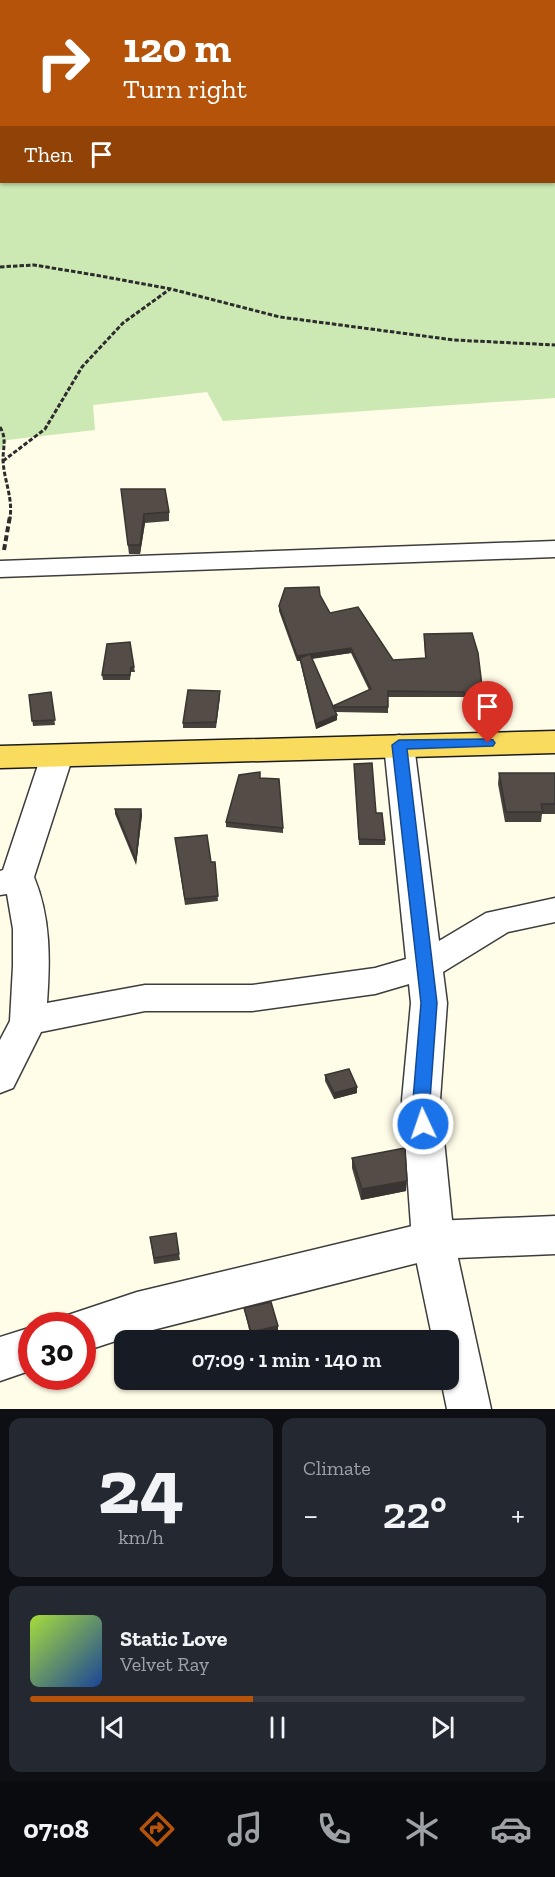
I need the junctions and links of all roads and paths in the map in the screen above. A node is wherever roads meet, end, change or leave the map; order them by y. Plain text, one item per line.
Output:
1 (0, 267) edge
2 (171, 289) junction
3 (555, 345) edge
4 (0, 427) edge
5 (3, 461) junction
6 (555, 549) edge
7 (0, 569) edge
8 (555, 742) edge
9 (399, 745) junction
10 (57, 756) junction
11 (0, 757) edge
12 (9, 880) edge
13 (555, 910) edge
14 (425, 966) junction
15 (28, 1021) junction
16 (0, 1078) edge
17 (555, 1235) edge
18 (434, 1240) junction
19 (96, 1326) edge
20 (18, 1353) edge
21 (0, 1359) edge
22 (469, 1409) edge

1 - 2 path
2 - 3 path
2 - 5 path
4 - 5 path
5 - 7 path
6 - 7 street
8 - 9 main road
9 - 10 main road
9 - 14 street
10 - 11 main road
10 - 12 street
12 - 15 street
13 - 14 street
14 - 15 street
14 - 18 street
15 - 16 street
17 - 18 street
18 - 19 street
18 - 22 street
20 - 21 street

